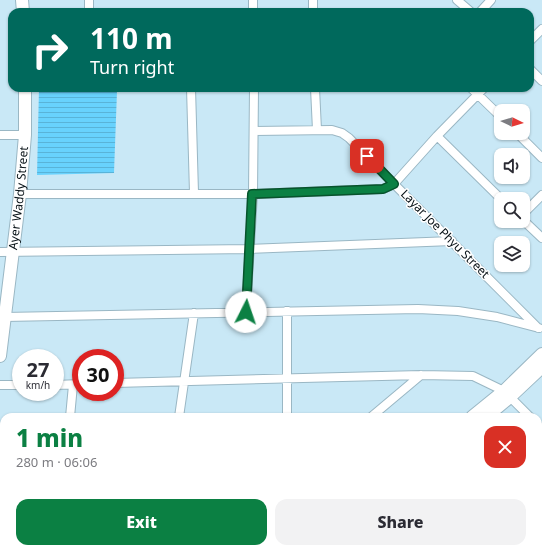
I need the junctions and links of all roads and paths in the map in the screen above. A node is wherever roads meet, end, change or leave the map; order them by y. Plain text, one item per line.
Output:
1 (457, 0) edge
2 (491, 0) edge
3 (466, 8) edge
4 (484, 8) edge
5 (542, 29) edge
6 (534, 37) edge
7 (534, 73) edge
8 (542, 81) edge
9 (24, 92) edge
10 (191, 92) edge
11 (254, 92) edge
12 (315, 92) edge
13 (476, 92) edge
14 (478, 94) junction
15 (494, 110) edge
16 (316, 130) junction
17 (254, 131) junction
18 (0, 135) edge
19 (25, 135) junction
20 (437, 136) junction
21 (524, 140) edge
22 (542, 158) edge
23 (394, 184) junction
24 (494, 192) edge
25 (20, 194) junction
26 (194, 194) junction
27 (252, 194) junction
28 (542, 195) edge
29 (530, 207) edge
30 (530, 227) edge
31 (542, 238) edge
32 (452, 241) junction
33 (250, 249) junction
34 (6, 252) edge
35 (287, 311) junction
36 (246, 312) junction
37 (194, 313) junction
38 (4, 317) junction
39 (540, 330) edge
40 (542, 354) edge
41 (0, 356) edge
42 (542, 367) edge
43 (421, 375) junction
44 (288, 378) junction
45 (185, 381) junction
46 (124, 383) edge
47 (0, 385) edge
48 (12, 385) edge
49 (507, 394) junction
50 (73, 401) edge
51 (71, 413) edge
52 (180, 413) edge
53 (287, 413) edge
54 (376, 413) edge
55 (478, 413) edge
56 (490, 413) edge
57 (526, 413) edge

1 - 3 street
2 - 4 street
5 - 6 street
7 - 8 street
9 - 19 street, Ayer Waddy Street
10 - 26 street
11 - 17 street
12 - 16 street
13 - 14 street
14 - 15 street
14 - 20 street
16 - 17 street, Layar Joe Phyu Street
16 - 23 street, Layar Joe Phyu Street
17 - 27 street
18 - 19 street
19 - 25 street, Ayer Waddy Street
20 - 23 street
20 - 24 street
21 - 22 street
23 - 27 street
23 - 32 street, Layar Joe Phyu Street
25 - 26 street
25 - 34 street, Ayer Waddy Street
26 - 27 street
27 - 33 street
28 - 29 street
30 - 31 street
32 - 33 street
32 - 39 street, Layar Joe Phyu Street
33 - 34 street
33 - 36 street
34 - 38 street, Ayer Waddy Street
35 - 36 street
35 - 39 street
35 - 44 street
36 - 37 street
37 - 38 street
37 - 45 street
38 - 41 street, Ayer Waddy Street
40 - 49 street
42 - 49 street
43 - 44 street
43 - 49 street
43 - 54 street
44 - 45 street
44 - 53 street
45 - 46 street
45 - 52 street
47 - 48 street
49 - 55 street
49 - 56 street
49 - 57 street
50 - 51 street

